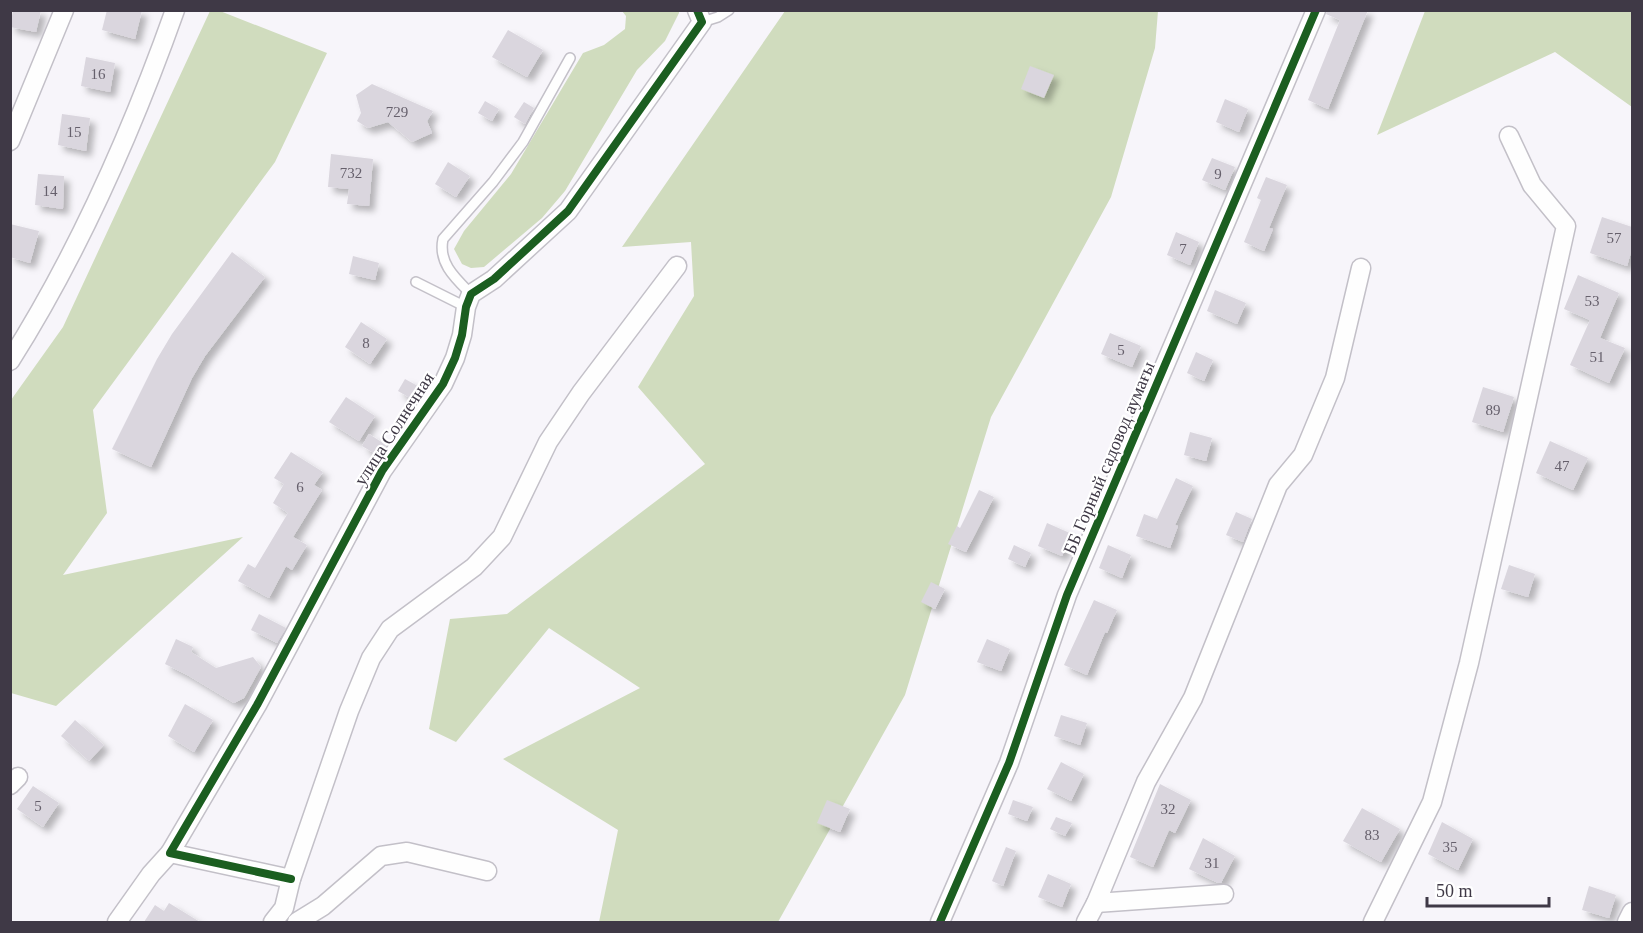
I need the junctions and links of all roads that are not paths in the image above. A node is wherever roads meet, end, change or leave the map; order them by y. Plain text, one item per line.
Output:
1 (64, 10) edge
2 (175, 10) edge
3 (729, 10) edge
4 (1316, 10) edge
5 (699, 16) edge
6 (570, 57) dead end
7 (1509, 136) dead end
8 (10, 141) edge
9 (677, 266) dead end
10 (1361, 268) dead end
11 (416, 282) dead end
12 (468, 301) junction
13 (10, 361) edge
14 (170, 853) junction
15 (487, 871) dead end
16 (291, 879) junction
17 (1224, 894) dead end
18 (1096, 903) junction
19 (1632, 912) edge
20 (117, 922) edge
21 (273, 922) edge
22 (297, 922) edge
23 (940, 922) edge
24 (1086, 922) edge
25 (1373, 922) edge
26 (1627, 922) edge

1 - 8 street
2 - 13 street
3 - 5 lane
4 - 23 street, ББ Горный садовод аумағы
5 - 12 street
6 - 12 lane
7 - 25 street
9 - 16 street
10 - 18 street
11 - 12 lane
12 - 14 street, улица Солнечная
14 - 16 street
14 - 20 street, улица Солнечная
15 - 22 street
16 - 21 street
17 - 18 street
18 - 24 street
19 - 26 street

